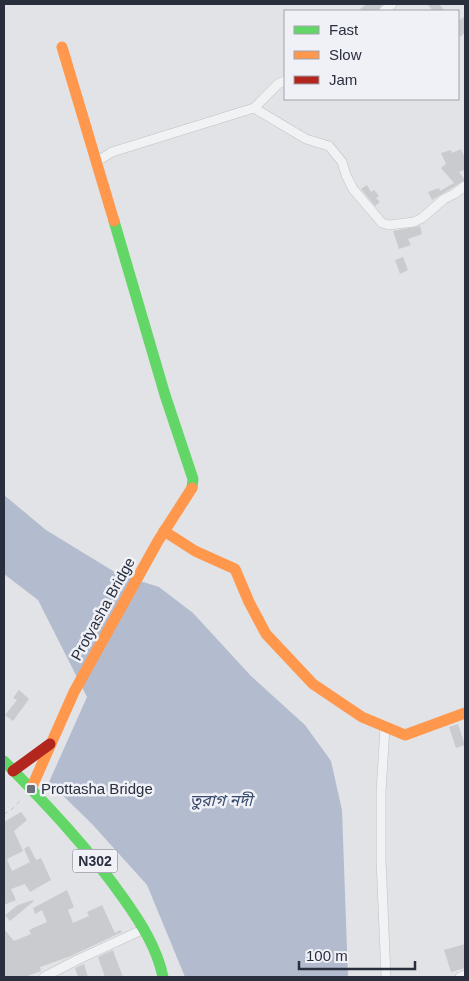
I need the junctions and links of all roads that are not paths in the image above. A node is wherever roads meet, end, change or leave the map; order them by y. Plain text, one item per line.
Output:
1 (62, 47) dead end
2 (284, 81) edge
3 (254, 108) junction
4 (96, 162) junction
5 (465, 186) edge
6 (161, 536) junction
7 (465, 713) edge
8 (385, 727) junction
9 (52, 742) junction
10 (4, 761) edge
11 (13, 771) junction
12 (31, 789) junction
13 (144, 929) junction
14 (465, 975) edge
15 (44, 977) edge
16 (164, 977) edge
17 (386, 977) edge
18 (460, 977) edge

1 - 4 main road, Protyasha Bridge
2 - 3 street
3 - 4 street
3 - 5 street
4 - 6 main road, Protyasha Bridge
6 - 8 main road
6 - 9 main road, Protyasha Bridge
7 - 8 main road
8 - 17 street
9 - 11 main road
9 - 12 main road, Protyasha Bridge
10 - 11 main road, N302
11 - 12 main road, N302
12 - 13 main road, N302
13 - 15 street
13 - 16 main road, N302
14 - 18 street

